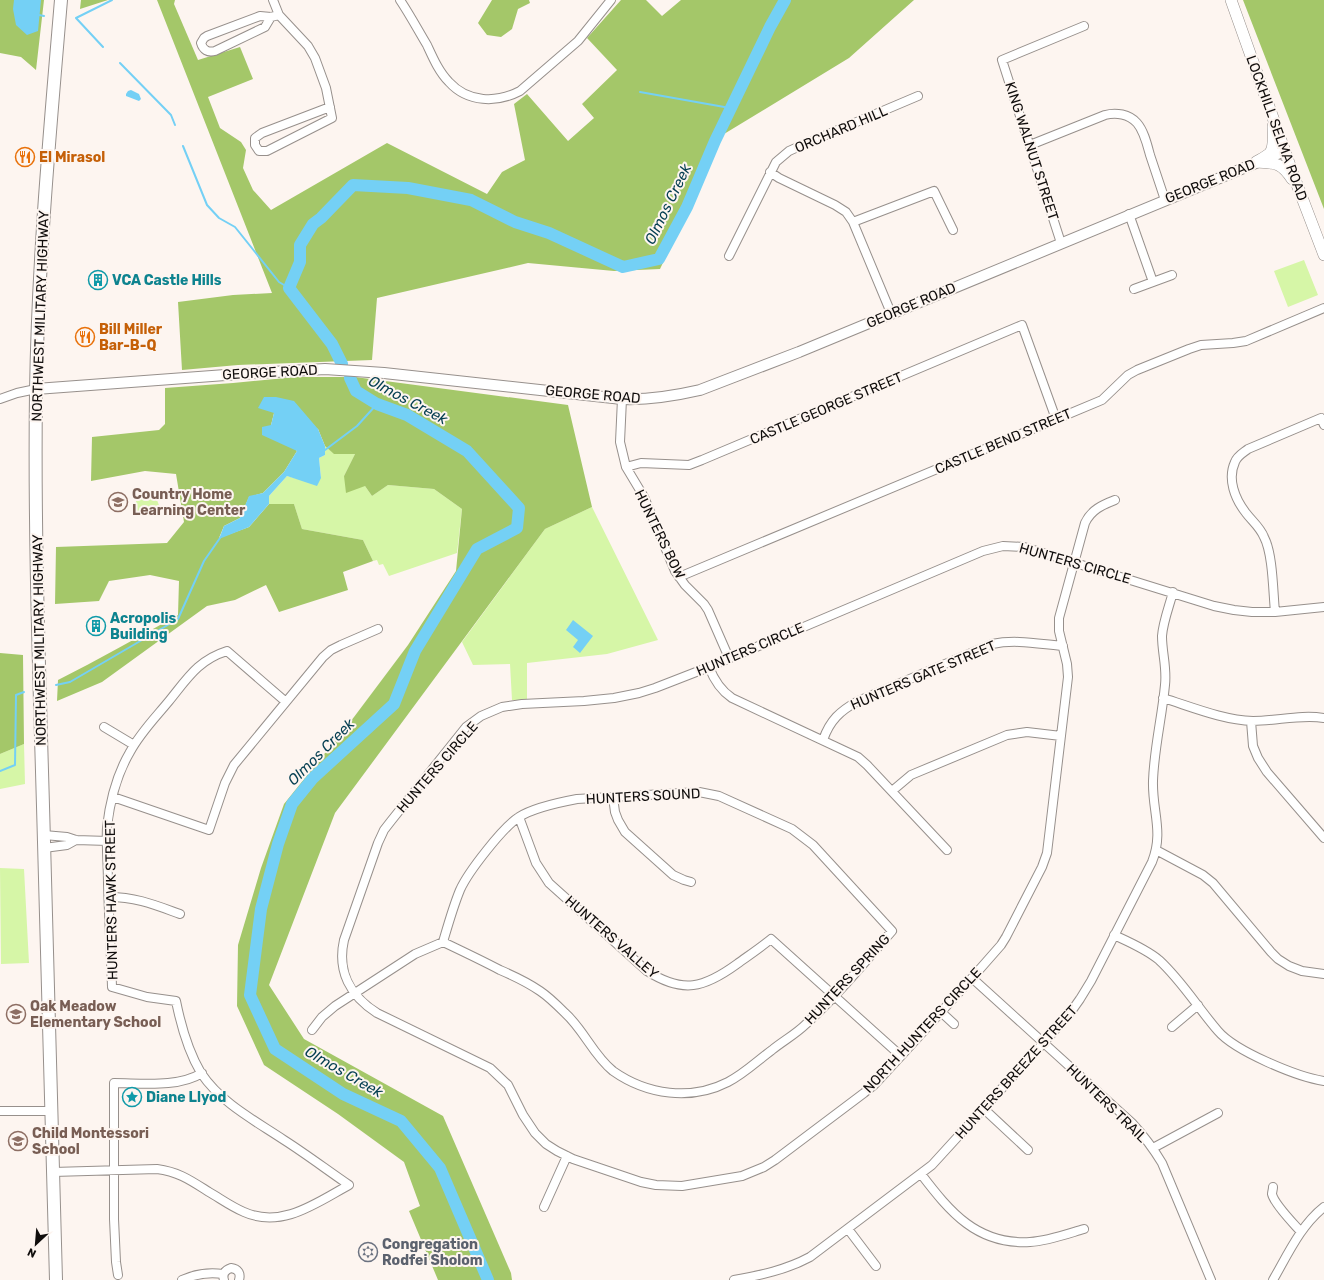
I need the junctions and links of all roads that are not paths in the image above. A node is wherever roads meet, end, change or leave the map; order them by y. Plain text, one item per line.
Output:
1 (61, 0) edge
2 (273, 0) edge
3 (400, 0) edge
4 (611, 0) edge
5 (1232, 0) edge
6 (275, 16) junction
7 (1084, 26) dead end
8 (918, 96) dead end
9 (330, 106) junction
10 (1273, 118) junction
11 (1030, 145) junction
12 (1285, 151) junction
13 (1256, 162) junction
14 (770, 172) junction
15 (1299, 191) junction
16 (1165, 200) junction
17 (1129, 214) junction
18 (853, 222) junction
19 (953, 230) dead end
20 (1061, 243) junction
21 (1324, 254) edge
22 (729, 256) dead end
23 (1172, 275) dead end
24 (1153, 282) junction
25 (1134, 289) dead end
26 (1324, 308) edge
27 (891, 313) junction
28 (36, 388) junction
29 (0, 399) edge
30 (622, 399) junction
31 (1056, 419) junction
32 (1323, 421) edge
33 (626, 467) junction
34 (1115, 500) dead end
35 (1074, 562) junction
36 (679, 577) junction
37 (1173, 592) junction
38 (1324, 607) edge
39 (1275, 612) junction
40 (378, 629) dead end
41 (1063, 646) junction
42 (729, 658) junction
43 (709, 667) junction
44 (1163, 698) junction
45 (286, 702) junction
46 (1324, 718) edge
47 (1251, 721) junction
48 (104, 727) dead end
49 (1061, 736) junction
50 (823, 740) junction
51 (134, 745) junction
52 (892, 791) junction
53 (112, 797) junction
54 (613, 797) junction
55 (519, 816) junction
56 (1324, 838) edge
57 (76, 840) junction
58 (108, 840) junction
59 (44, 842) junction
60 (947, 850) dead end
61 (1156, 850) junction
62 (691, 882) dead end
63 (109, 897) junction
64 (180, 914) dead end
65 (892, 931) joint
66 (1114, 935) junction
67 (443, 942) junction
68 (1324, 974) edge
69 (972, 978) junction
70 (354, 993) junction
71 (834, 996) junction
72 (1198, 1005) junction
73 (941, 1012) junction
74 (954, 1024) dead end
75 (1172, 1027) dead end
76 (312, 1030) dead end
77 (1044, 1043) junction
78 (901, 1056) junction
79 (202, 1073) junction
80 (1324, 1081) edge
81 (984, 1109) junction
82 (0, 1111) edge
83 (51, 1111) junction
84 (1218, 1113) dead end
85 (1153, 1148) junction
86 (1028, 1150) dead end
87 (567, 1156) junction
88 (114, 1170) junction
89 (53, 1172) junction
90 (921, 1174) junction
91 (1273, 1187) dead end
92 (1324, 1206) edge
93 (544, 1207) dead end
94 (848, 1229) junction
95 (1084, 1229) dead end
96 (1301, 1232) junction
97 (876, 1266) dead end
98 (118, 1274) dead end
99 (224, 1277) edge
100 (768, 1277) edge
101 (56, 1280) edge
102 (182, 1280) edge
103 (239, 1280) edge
104 (734, 1280) edge
105 (1211, 1280) edge
106 (1273, 1280) edge

1 - 28 main road, NORTHWEST MILITARY HIGHWAY
2 - 6 street
3 - 4 street
5 - 10 main road, LOCKHILL SELMA ROAD
6 - 6 street
6 - 9 street
7 - 11 street, KING WALNUT STREET
8 - 14 street, ORCHARD HILL
9 - 9 street
10 - 12 main road, LOCKHILL SELMA ROAD
10 - 13 main road
11 - 16 street
11 - 20 street, KING WALNUT STREET
12 - 13 street, GEORGE ROAD
12 - 15 main road, LOCKHILL SELMA ROAD
13 - 15 main road
13 - 16 street, GEORGE ROAD
14 - 18 street
14 - 22 street, ORCHARD HILL
15 - 21 main road, LOCKHILL SELMA ROAD
16 - 17 street, GEORGE ROAD
17 - 20 street, GEORGE ROAD
17 - 24 street
18 - 19 street
18 - 27 street
20 - 27 street, GEORGE ROAD
23 - 24 street
24 - 25 street
26 - 31 street, CASTLE BEND STREET
27 - 30 street, GEORGE ROAD
28 - 29 street, GEORGE ROAD
28 - 30 street, GEORGE ROAD
28 - 59 main road, NORTHWEST MILITARY HIGHWAY
30 - 33 street, HUNTERS BOW
31 - 33 street, CASTLE GEORGE STREET
31 - 36 street, CASTLE BEND STREET
32 - 39 street
33 - 36 street, HUNTERS BOW
34 - 35 street, NORTH HUNTERS CIRCLE
35 - 37 street, HUNTERS CIRCLE
35 - 41 street, NORTH HUNTERS CIRCLE
35 - 42 street, HUNTERS CIRCLE
36 - 42 street, HUNTERS BOW
37 - 39 street, HUNTERS CIRCLE
37 - 44 street, HUNTERS BREEZE STREET
38 - 39 street, HUNTERS CIRCLE
40 - 45 street
41 - 49 street, NORTH HUNTERS CIRCLE
41 - 50 street, HUNTERS GATE STREET
42 - 43 street, HUNTERS CIRCLE
43 - 50 street
43 - 70 street, HUNTERS CIRCLE
44 - 47 street
44 - 61 street, HUNTERS BREEZE STREET
45 - 51 street, HUNTERS HAWK STREET
45 - 53 street
46 - 47 street
47 - 56 street
48 - 51 street
49 - 52 street
49 - 69 street, NORTH HUNTERS CIRCLE
50 - 52 street
51 - 53 street, HUNTERS HAWK STREET
52 - 60 street
53 - 58 street, HUNTERS HAWK STREET
54 - 55 street, HUNTERS SOUND
54 - 62 street
54 - 65 street, HUNTERS SOUND
55 - 67 street, HUNTERS SOUND
55 - 71 street, HUNTERS VALLEY
57 - 58 street
57 - 59 street
57 - 59 street
58 - 63 street, HUNTERS HAWK STREET
59 - 83 main road, NORTHWEST MILITARY HIGHWAY
61 - 66 street, HUNTERS BREEZE STREET
61 - 68 street
63 - 64 street
63 - 79 street, HUNTERS HAWK STREET
65 - 71 street, HUNTERS SPRING
66 - 72 street
66 - 77 street, HUNTERS BREEZE STREET
67 - 70 street
67 - 71 street, HUNTERS SPRING
69 - 73 street, NORTH HUNTERS CIRCLE
69 - 77 street, HUNTERS TRAIL
70 - 76 street
70 - 87 street, NORTH HUNTERS CIRCLE
71 - 78 street
72 - 75 street
72 - 80 street
73 - 74 street
73 - 78 street, NORTH HUNTERS CIRCLE
77 - 81 street, HUNTERS BREEZE STREET
77 - 85 street, HUNTERS TRAIL
78 - 87 street, NORTH HUNTERS CIRCLE
79 - 88 street
79 - 88 street, HUNTERS HAWK STREET
81 - 86 street
81 - 90 street, HUNTERS BREEZE STREET
82 - 83 street
83 - 89 main road, NORTHWEST MILITARY HIGHWAY
84 - 85 street
85 - 105 street, HUNTERS TRAIL
87 - 93 street
88 - 89 street
88 - 98 street
89 - 101 main road, NORTHWEST MILITARY HIGHWAY
90 - 94 street, HUNTERS BREEZE STREET
90 - 95 street
91 - 96 street
92 - 96 street
94 - 97 street
94 - 100 street, HUNTERS BREEZE STREET
96 - 106 street
99 - 102 street
99 - 103 street
100 - 104 street, HUNTERS BREEZE STREET

